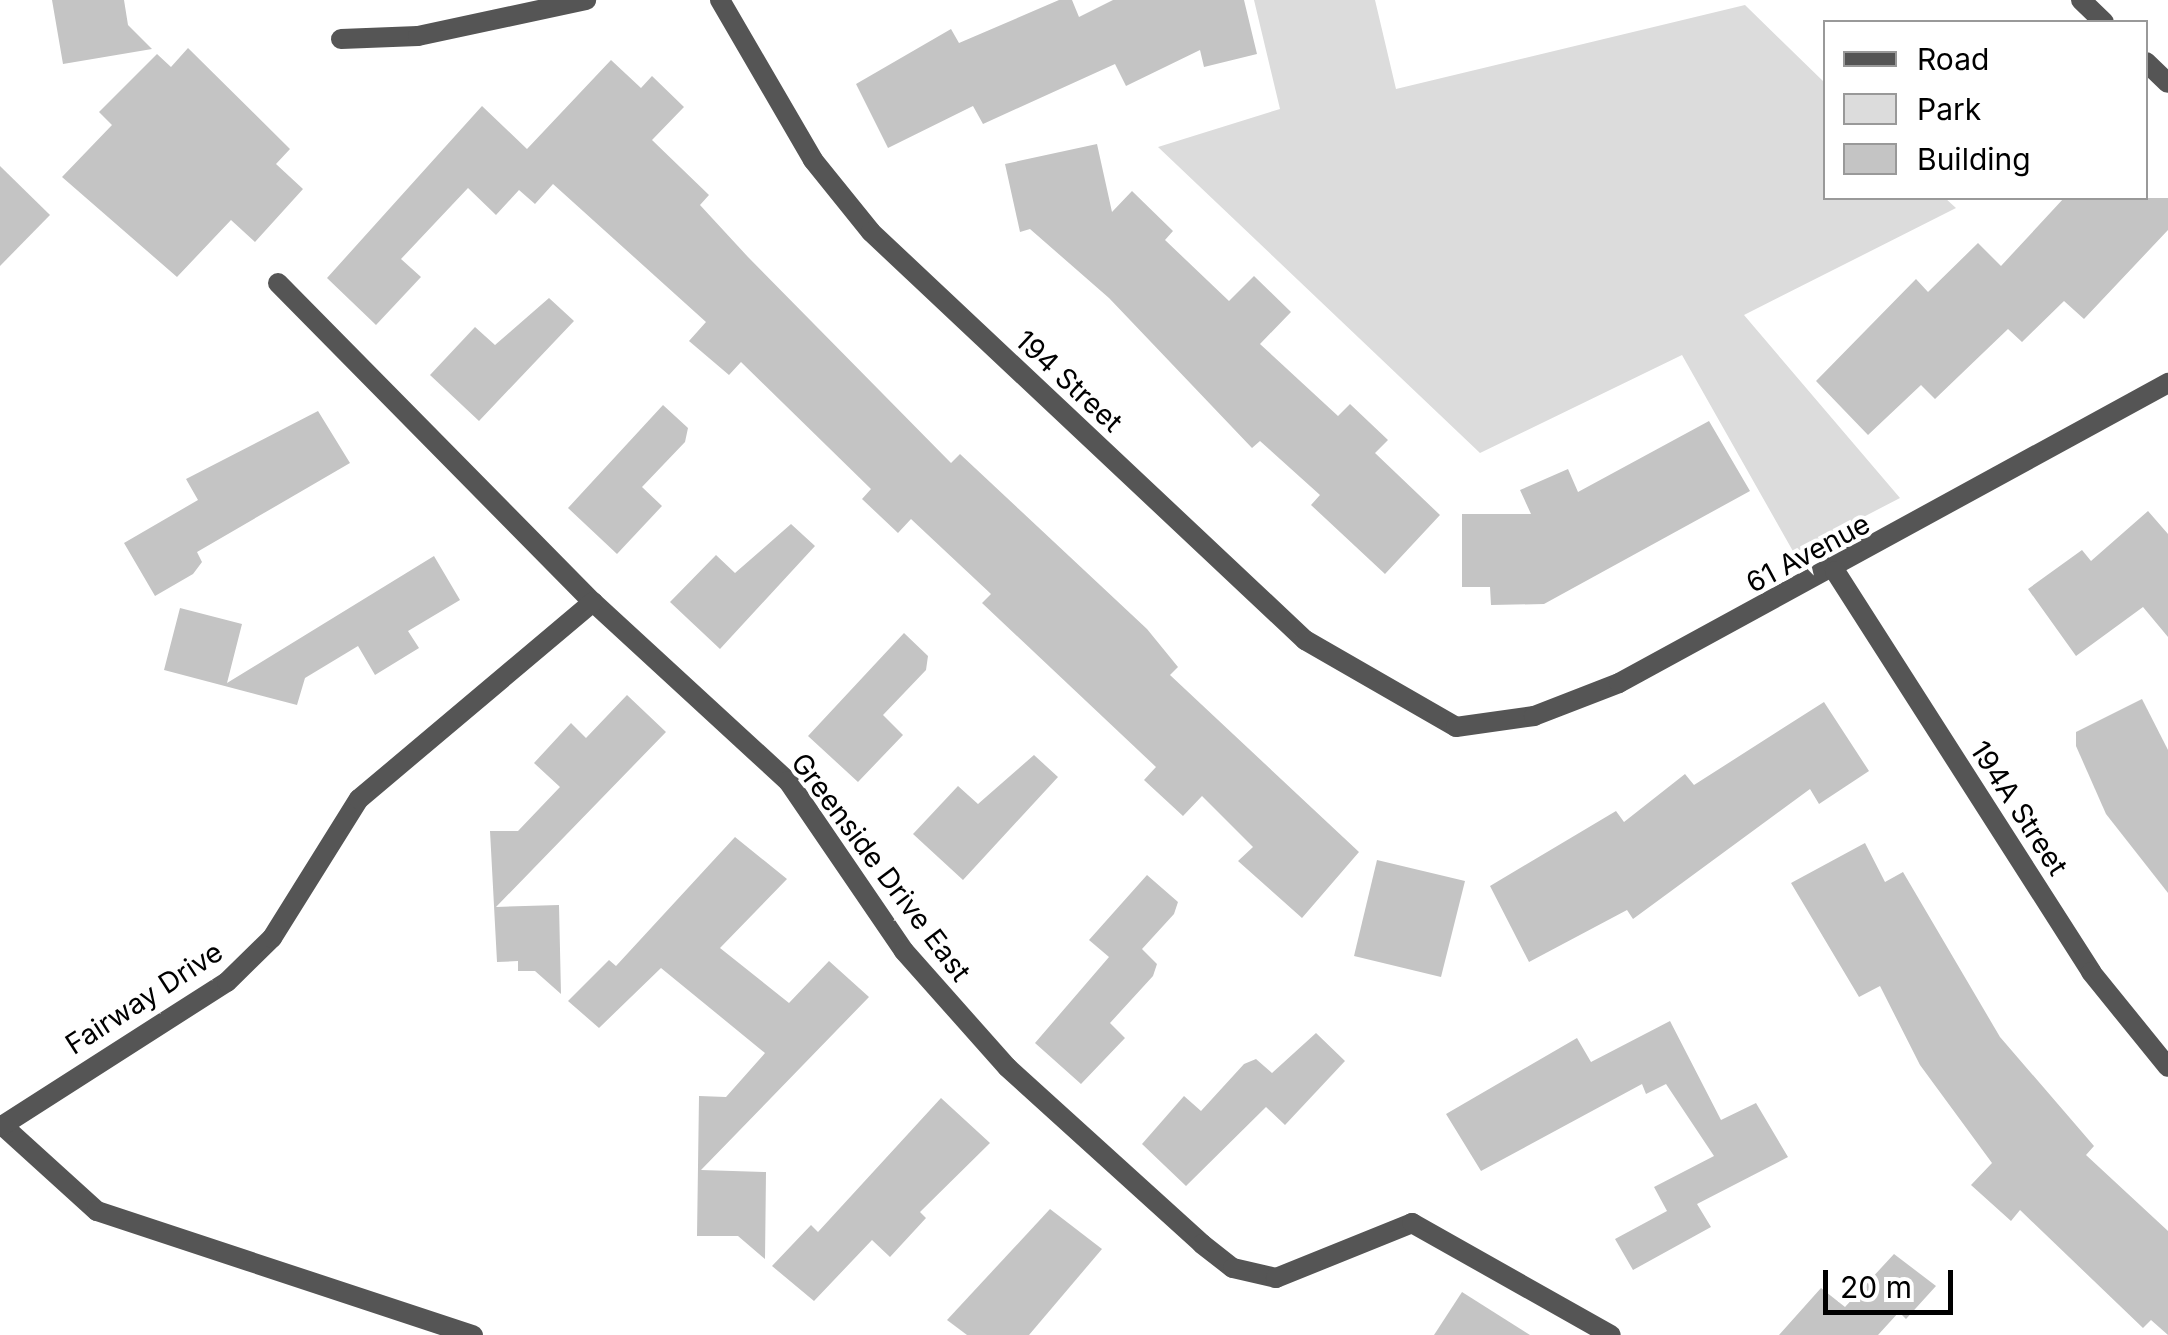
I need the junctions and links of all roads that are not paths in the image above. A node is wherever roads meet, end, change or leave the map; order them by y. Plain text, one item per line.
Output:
1 (586, 0) edge
2 (720, 0) edge
3 (2081, 0) edge
4 (2102, 20) edge
5 (341, 39) dead end
6 (2148, 64) edge
7 (2168, 84) edge
8 (278, 283) dead end
9 (2168, 383) edge
10 (1835, 571) junction
11 (593, 602) junction
12 (1456, 727) joint
13 (2168, 1067) edge
14 (1, 1126) edge
15 (473, 1335) edge
16 (1611, 1335) edge

1 - 5 street
2 - 12 street, 194 Street
3 - 4 street
6 - 7 street
8 - 11 street, Greenside Drive East
9 - 10 street, 61 Avenue
10 - 12 street, 61 Avenue
10 - 13 street, 194A Street
11 - 14 street, Fairway Drive
11 - 16 street, Greenside Drive East
14 - 15 street

